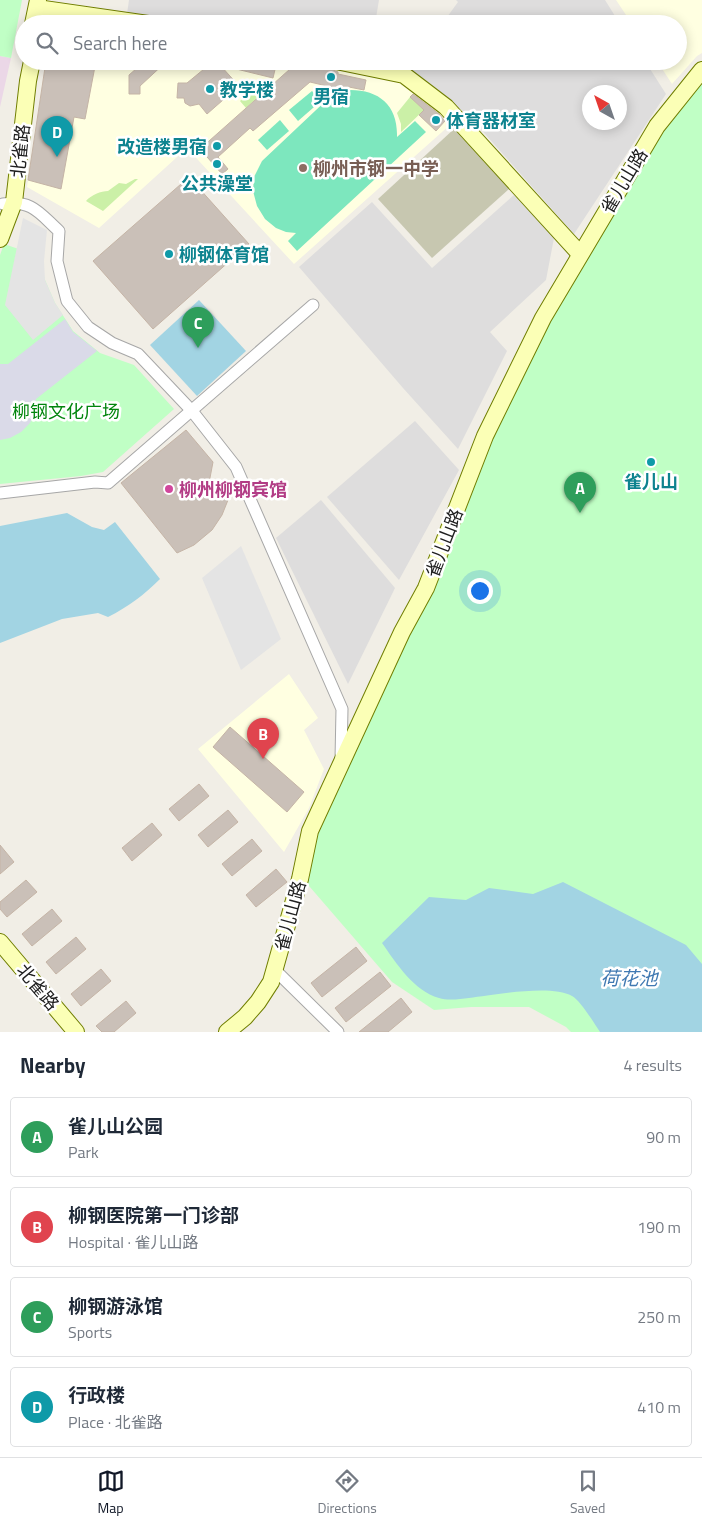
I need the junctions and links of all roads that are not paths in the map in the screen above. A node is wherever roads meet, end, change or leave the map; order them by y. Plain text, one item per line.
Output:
1 (40, 11) edge
2 (73, 15) edge
3 (22, 70) edge
4 (30, 70) edge
5 (380, 70) edge
6 (702, 70) edge
7 (6, 206) edge
8 (0, 239) edge
9 (580, 254) junction
10 (313, 305) dead end
11 (192, 411) junction
12 (0, 493) edge
13 (341, 764) junction
14 (0, 942) edge
15 (0, 959) edge
16 (275, 970) junction
17 (62, 1032) edge
18 (76, 1032) edge
19 (227, 1032) edge
20 (338, 1032) edge

1 - 2 street
3 - 7 street, 北雀路
4 - 7 street, 北雀路
5 - 9 street
6 - 9 street, 雀儿山路
7 - 8 street, 北雀路
7 - 11 street
9 - 13 street, 雀儿山路
10 - 11 street
11 - 12 street
11 - 13 street
13 - 16 street, 雀儿山路
14 - 18 street, 北雀路
15 - 17 street, 北雀路
16 - 19 street, 雀儿山路
16 - 20 street

